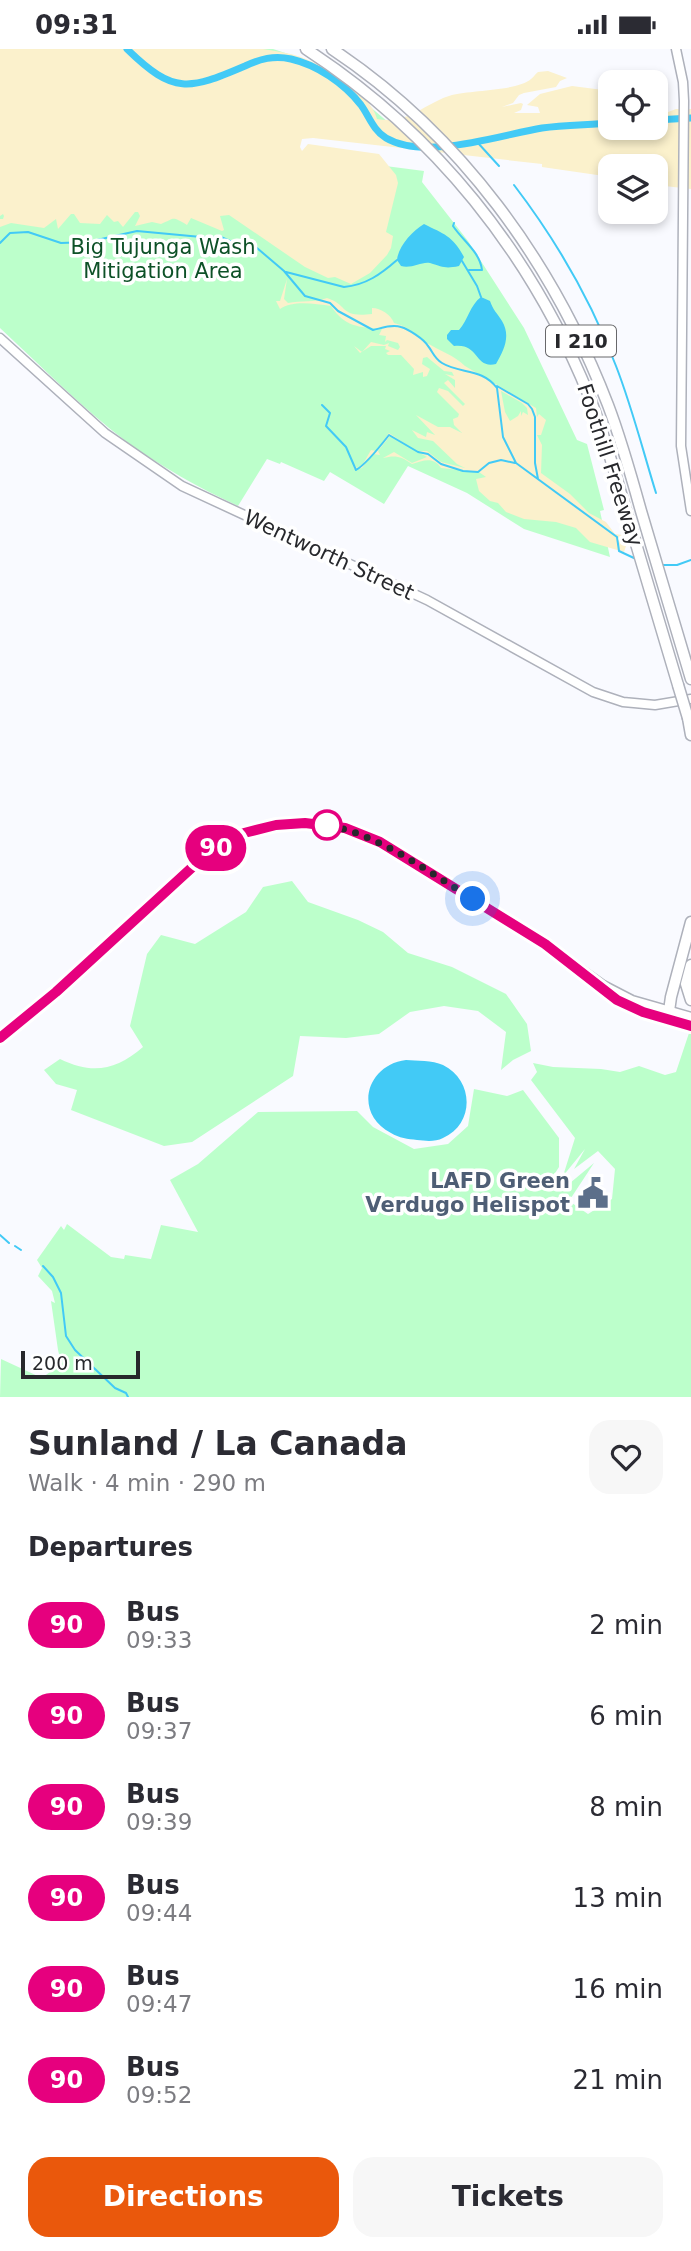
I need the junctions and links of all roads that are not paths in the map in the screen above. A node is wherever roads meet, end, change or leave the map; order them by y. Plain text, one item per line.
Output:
1 (306, 49) edge
2 (332, 49) edge
3 (676, 49) edge
4 (0, 338) edge
5 (691, 511) edge
6 (691, 679) edge
7 (691, 699) edge
8 (690, 723) edge
9 (691, 735) edge
10 (691, 922) edge
11 (691, 965) edge
12 (577, 968) junction
13 (691, 1000) edge
14 (669, 1011) junction
15 (691, 1017) edge
16 (677, 1022) junction
17 (691, 1026) edge
18 (0, 1038) edge

1 - 8 highway, Foothill Freeway / I 210, bridge
2 - 6 highway, Foothill Freeway / I 210
3 - 5 main road
4 - 7 main road, Wentworth Street
8 - 9 highway, Foothill Freeway
10 - 14 highway
11 - 13 highway
12 - 14 main road
12 - 16 main road
12 - 18 main road
14 - 15 main road
14 - 16 highway
16 - 17 main road

